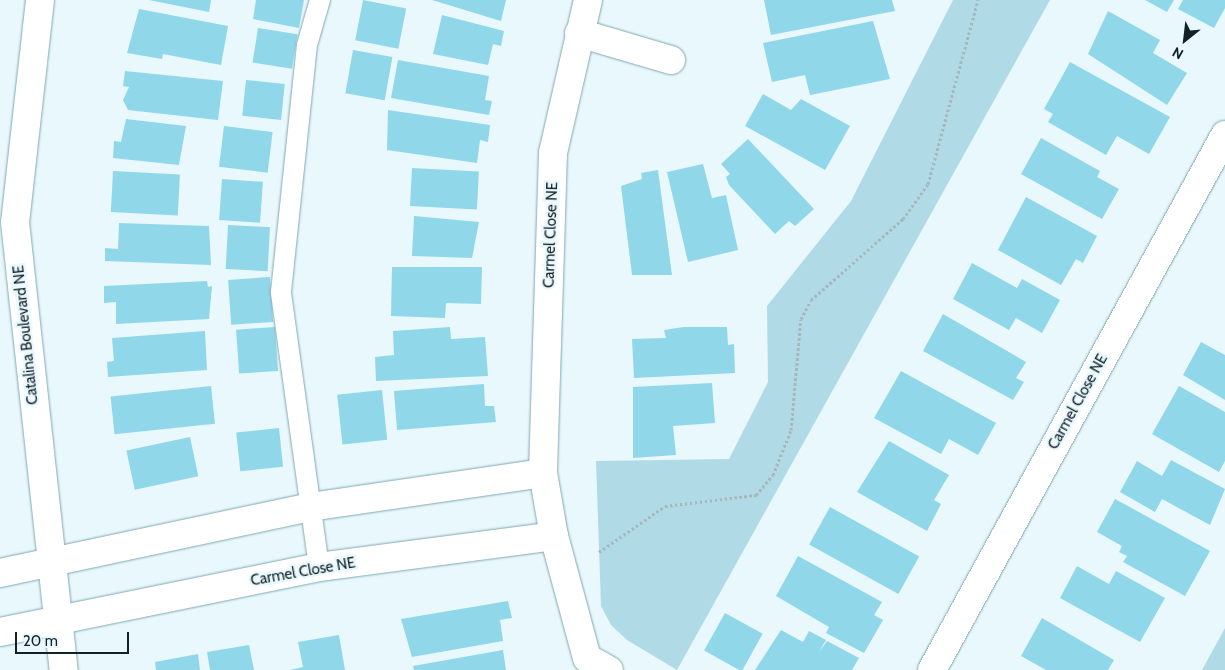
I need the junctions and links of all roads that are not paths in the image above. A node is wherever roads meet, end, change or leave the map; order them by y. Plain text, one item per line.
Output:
1 (40, 0) edge
2 (320, 0) edge
3 (588, 0) edge
4 (579, 33) junction
5 (671, 60) dead end
6 (1225, 135) edge
7 (543, 473) junction
8 (310, 507) junction
9 (554, 536) junction
10 (49, 565) junction
11 (318, 567) junction
12 (0, 573) edge
13 (55, 623) junction
14 (0, 632) edge
15 (64, 670) edge
16 (609, 670) edge
17 (932, 670) edge

1 - 10 street, Catalina Boulevard NE
2 - 8 lane
3 - 4 street, Carmel Close NE
4 - 5 street
4 - 7 street, Carmel Close NE
6 - 17 street, Carmel Close NE
7 - 8 street
7 - 9 street, Carmel Close NE
8 - 10 street
8 - 11 lane
9 - 11 street, Carmel Close NE
9 - 16 street, Carmel Close NE
10 - 12 street
10 - 13 street, Catalina Boulevard NE
11 - 13 street, Carmel Close NE
13 - 14 street, Carmel Close NE
13 - 15 street, Catalina Boulevard NE

